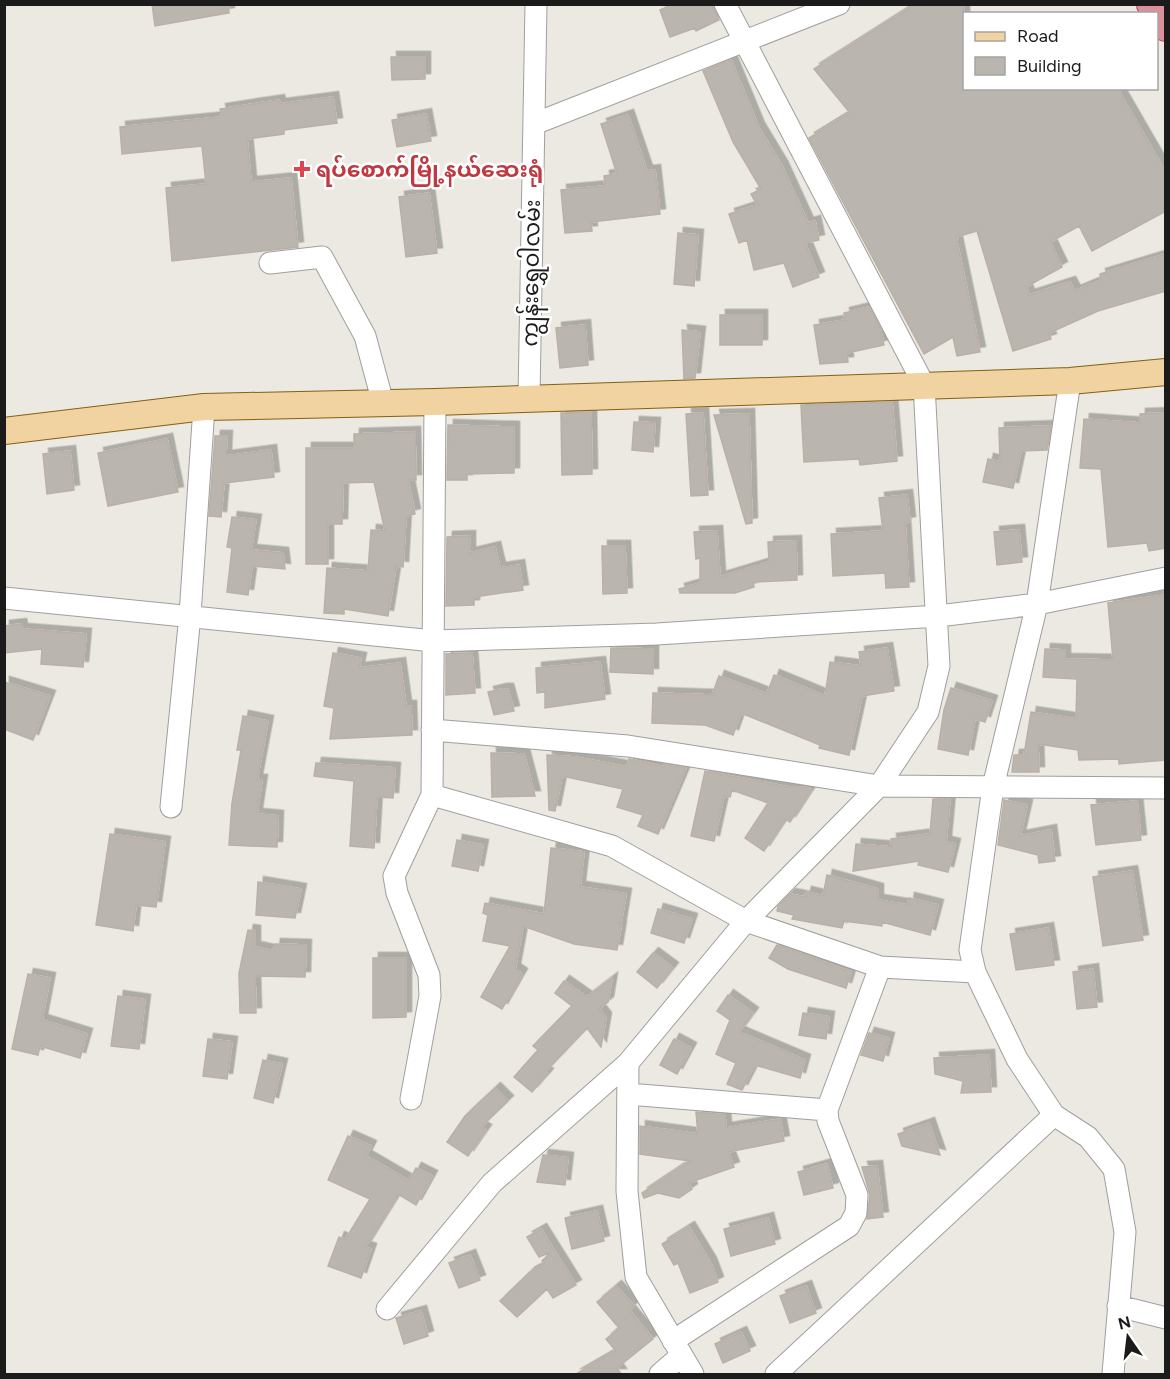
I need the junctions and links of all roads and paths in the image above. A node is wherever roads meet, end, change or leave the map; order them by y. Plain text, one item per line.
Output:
1 (536, 4) edge
2 (725, 4) edge
3 (839, 4) edge
4 (745, 44) junction
5 (534, 124) junction
6 (270, 263) dead end
7 (1166, 372) edge
8 (1070, 381) junction
9 (924, 385) junction
10 (529, 397) junction
11 (435, 402) junction
12 (383, 403) junction
13 (204, 407) junction
14 (4, 431) edge
15 (1166, 578) edge
16 (4, 598) edge
17 (1037, 604) junction
18 (190, 615) junction
19 (938, 616) junction
20 (434, 641) junction
21 (432, 730) junction
22 (879, 786) junction
23 (993, 787) junction
24 (1166, 788) edge
25 (432, 795) junction
26 (171, 807) dead end
27 (746, 921) junction
28 (880, 967) junction
29 (975, 972) junction
30 (628, 1063) junction
31 (628, 1094) junction
32 (411, 1099) dead end
33 (827, 1110) junction
34 (1054, 1115) junction
35 (1118, 1306) junction
36 (387, 1309) dead end
37 (1166, 1318) edge
38 (678, 1348) junction
39 (660, 1374) edge
40 (693, 1374) edge
41 (776, 1374) edge
42 (1113, 1374) edge

1 - 5 street, ကျွန်းရွှေဝါလမ်း
2 - 4 street
3 - 4 street
4 - 5 street
4 - 9 street
5 - 10 street, ကျွန်းရွှေဝါလမ်း
6 - 12 street
7 - 8 main road
8 - 9 main road
8 - 17 street
9 - 10 main road
9 - 19 street
10 - 11 main road
11 - 12 main road
11 - 20 street
12 - 13 main road
13 - 14 main road
13 - 18 street
15 - 17 street
16 - 18 street
17 - 19 street
17 - 23 street
18 - 20 street
18 - 26 street
19 - 20 street
19 - 22 street
20 - 21 street
21 - 22 street
21 - 25 street
22 - 23 street
22 - 27 street
23 - 24 street
23 - 29 street
25 - 27 street
25 - 32 street
27 - 28 street
27 - 30 street
28 - 29 street
28 - 33 street
29 - 34 street
30 - 31 street
30 - 36 street
31 - 33 street
31 - 38 street
33 - 38 street
34 - 35 street
34 - 41 street
35 - 37 street
35 - 42 street
38 - 39 street
38 - 40 street

